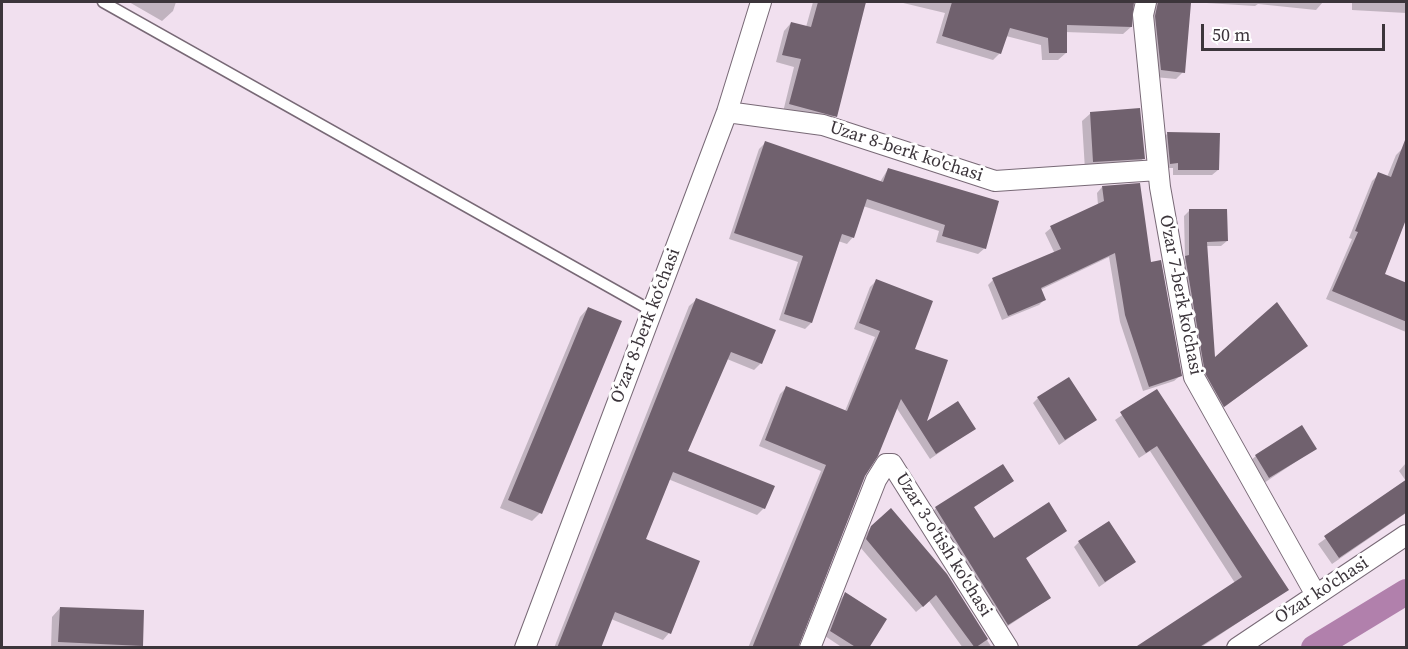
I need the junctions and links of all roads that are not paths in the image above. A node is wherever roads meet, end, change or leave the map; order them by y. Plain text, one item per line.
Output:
1 (103, 2) edge
2 (761, 2) edge
3 (1146, 2) edge
4 (727, 112) junction
5 (1158, 170) junction
6 (652, 311) junction
7 (1407, 536) edge
8 (1316, 595) junction
9 (525, 648) edge
10 (810, 648) edge
11 (1008, 648) edge
12 (1237, 648) edge

1 - 6 lane
2 - 4 street, Oʻzar 8-berk koʻchasi
3 - 5 street, O'zar 7-berk ko'chasi
4 - 5 street, Uzar 8-berk ko'chasi
4 - 6 street, Oʻzar 8-berk koʻchasi
5 - 8 street, O'zar 7-berk ko'chasi
6 - 9 street, Oʻzar 8-berk koʻchasi
7 - 8 street, O'zar ko'chasi
8 - 12 street, O'zar ko'chasi
10 - 11 street, Uzar 3-o'tish ko'chasi

